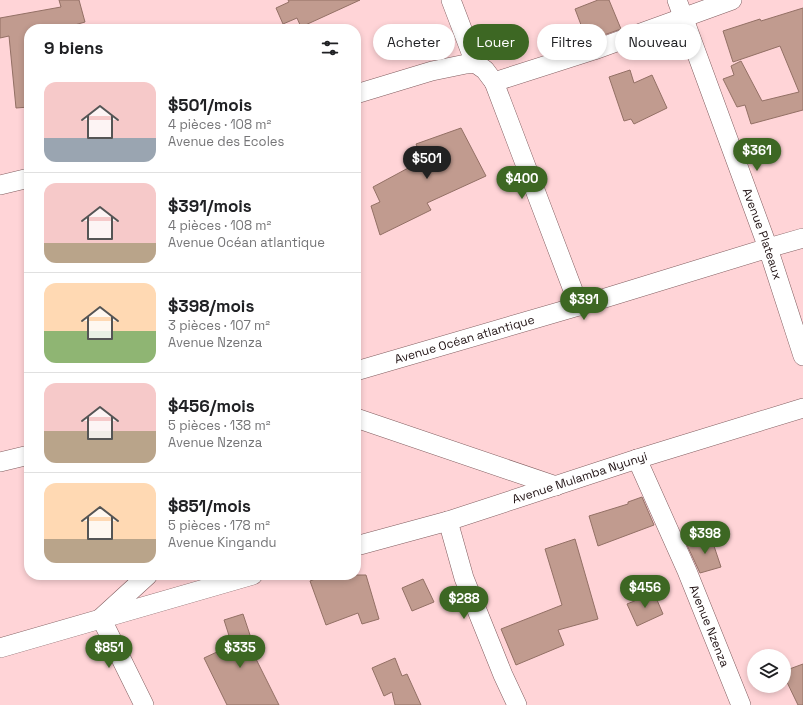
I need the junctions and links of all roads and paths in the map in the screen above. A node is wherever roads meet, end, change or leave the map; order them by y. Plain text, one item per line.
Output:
1 (451, 0) edge
2 (677, 0) edge
3 (732, 0) edge
4 (684, 18) junction
5 (475, 63) junction
6 (494, 82) junction
7 (361, 92) edge
8 (24, 179) edge
9 (0, 185) edge
10 (803, 238) edge
11 (768, 248) junction
12 (579, 306) junction
13 (803, 356) edge
14 (361, 370) edge
15 (803, 408) edge
16 (361, 420) edge
17 (24, 456) edge
18 (637, 459) junction
19 (0, 462) edge
20 (556, 486) junction
21 (448, 521) junction
22 (361, 545) edge
23 (143, 580) edge
24 (236, 580) edge
25 (101, 618) junction
26 (0, 648) edge
27 (144, 705) edge
28 (517, 705) edge
29 (741, 705) edge

1 - 5 street
2 - 4 street, Avenue Plateaux
3 - 4 street
4 - 6 street
4 - 11 street, Avenue Plateaux
5 - 6 street
5 - 7 street
6 - 12 street
8 - 9 street
10 - 11 street, Avenue Océan atlantique
11 - 12 street, Avenue Océan atlantique
11 - 13 street, Avenue Plateaux
12 - 14 street, Avenue Océan atlantique
15 - 18 street, Avenue Mulamba Nyunyi
16 - 20 street
17 - 19 street
18 - 20 street, Avenue Mulamba Nyunyi
18 - 29 street, Avenue Nzenza
20 - 21 street, Avenue Mulamba Nyunyi
21 - 22 street, Avenue Mulamba Nyunyi
21 - 28 street
23 - 25 street
24 - 25 street
25 - 26 street
25 - 27 street

